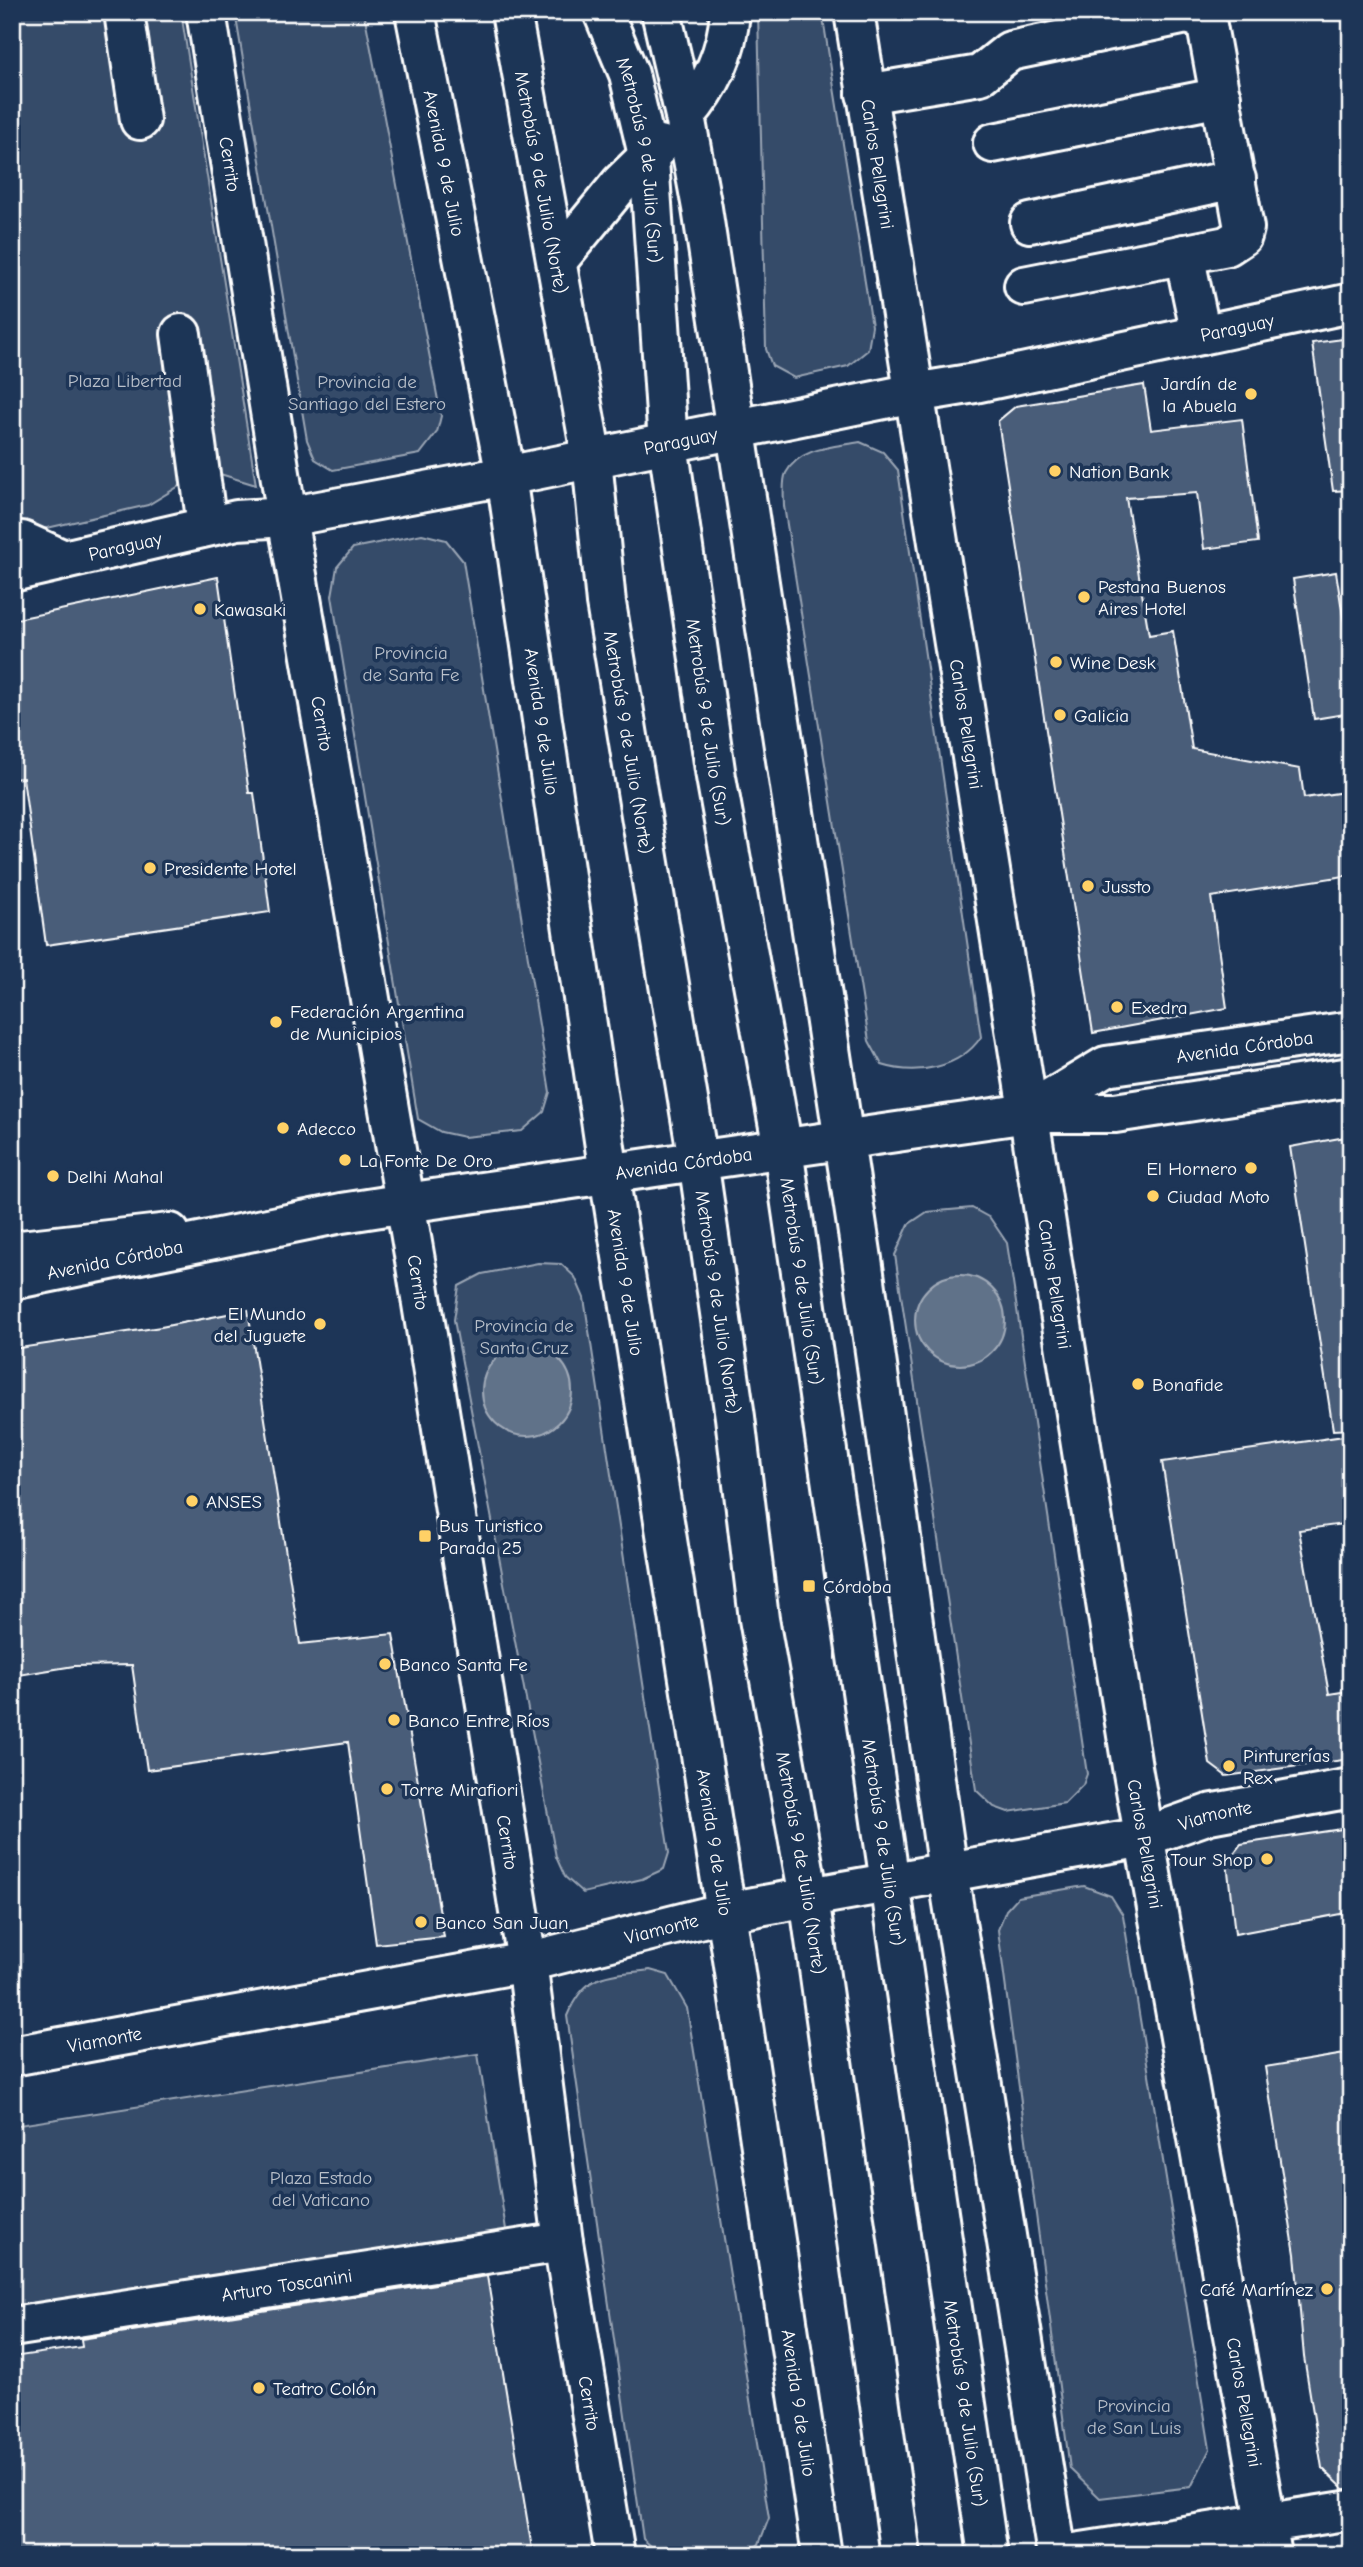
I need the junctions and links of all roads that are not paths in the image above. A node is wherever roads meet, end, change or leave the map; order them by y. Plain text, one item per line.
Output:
1 (124, 12) edge
2 (206, 12) edge
3 (415, 12) edge
4 (510, 12) edge
5 (603, 12) edge
6 (661, 12) edge
7 (730, 12) edge
8 (854, 12) edge
9 (866, 94) junction
10 (1221, 97) junction
11 (685, 116) junction
12 (140, 120) dead end
13 (993, 143) dead end
14 (649, 159) junction
15 (1236, 179) junction
16 (1030, 223) dead end
17 (1184, 254) junction
18 (557, 261) junction
19 (1024, 286) dead end
20 (1351, 303) edge
21 (181, 334) dead end
22 (1201, 335) junction
23 (914, 393) junction
24 (736, 430) junction
25 (668, 444) junction
26 (592, 459) junction
27 (506, 476) junction
28 (287, 517) junction
29 (207, 526) junction
30 (12, 543) edge
31 (64, 560) junction
32 (12, 572) edge
33 (1351, 1031) edge
34 (1351, 1077) edge
35 (1027, 1113) junction
36 (844, 1141) junction
37 (783, 1149) junction
38 (698, 1160) junction
39 (609, 1174) junction
40 (406, 1203) junction
41 (342, 1213) junction
42 (12, 1251) edge
43 (12, 1280) edge
44 (1351, 1788) edge
45 (1144, 1837) junction
46 (948, 1872) junction
47 (890, 1882) junction
48 (808, 1897) junction
49 (726, 1912) junction
50 (527, 1962) junction
51 (12, 2056) edge
52 (563, 2242) junction
53 (12, 2328) edge
54 (1351, 2510) edge
55 (1270, 2540) edge
56 (615, 2555) edge
57 (822, 2555) edge
58 (901, 2555) edge
59 (988, 2555) edge
60 (1060, 2555) edge

1 - 12 main road
2 - 28 main road, Cerrito
3 - 27 main road, Avenida 9 de Julio
4 - 18 main road, Metrobús 9 de Julio (Norte)
5 - 14 main road, Metrobús 9 de Julio (Sur)
6 - 11 main road
7 - 11 main road
8 - 9 main road, Carlos Pellegrini
9 - 10 main road
9 - 23 main road, Carlos Pellegrini
10 - 13 main road
10 - 15 main road
11 - 14 main road
11 - 24 main road
14 - 18 main road
14 - 25 main road, Metrobús 9 de Julio (Sur)
15 - 16 main road
15 - 17 main road
17 - 19 main road
17 - 22 main road
18 - 26 main road, Metrobús 9 de Julio (Norte)
20 - 22 main road, Paraguay
21 - 29 main road
22 - 23 main road, Paraguay
23 - 24 main road, Paraguay
23 - 35 main road, Carlos Pellegrini
24 - 25 main road, Paraguay
24 - 36 main road
25 - 26 main road, Paraguay
25 - 37 main road, Metrobús 9 de Julio (Sur)
26 - 27 main road, Paraguay
26 - 38 main road, Metrobús 9 de Julio (Norte)
27 - 28 main road, Paraguay
27 - 39 main road, Avenida 9 de Julio
28 - 29 main road, Paraguay
28 - 40 main road, Cerrito
29 - 31 main road, Paraguay
30 - 31 main road
31 - 32 main road, Paraguay
33 - 35 main road, Avenida Córdoba
34 - 35 main road, Avenida Córdoba
35 - 36 main road, Avenida Córdoba
35 - 45 main road, Carlos Pellegrini
36 - 37 main road, Avenida Córdoba
36 - 46 main road
37 - 38 main road, Avenida Córdoba
37 - 47 main road, Metrobús 9 de Julio (Sur)
38 - 39 main road, Avenida Córdoba
38 - 48 main road, Metrobús 9 de Julio (Norte)
39 - 40 main road, Avenida Córdoba
39 - 49 main road, Avenida 9 de Julio
40 - 41 main road, Avenida Córdoba
40 - 50 main road, Cerrito
41 - 42 main road, Avenida Córdoba
41 - 43 main road, Avenida Córdoba
44 - 45 main road, Viamonte
45 - 46 main road, Viamonte
45 - 55 main road, Carlos Pellegrini
46 - 47 main road, Viamonte
46 - 60 main road
47 - 48 main road, Viamonte
47 - 59 main road, Metrobús 9 de Julio (Sur)
48 - 49 main road, Viamonte
48 - 58 main road, Metrobús 9 de Julio (Norte)
49 - 50 main road, Viamonte
49 - 57 main road, Avenida 9 de Julio
50 - 51 main road, Viamonte
50 - 52 main road, Cerrito
52 - 53 main road, Arturo Toscanini
52 - 56 main road, Cerrito
54 - 55 main road
55 - 60 main road

